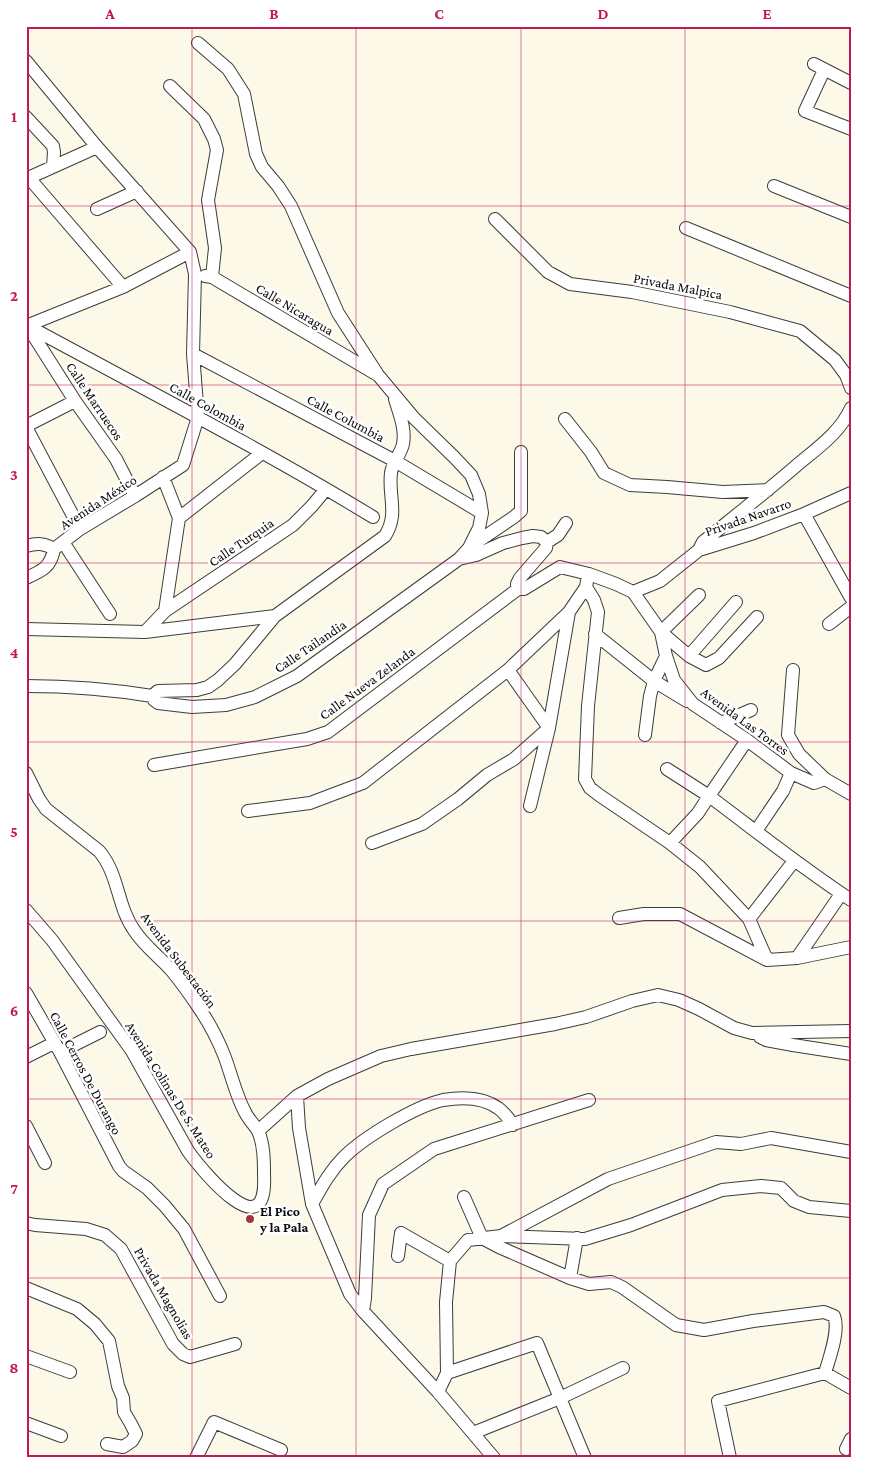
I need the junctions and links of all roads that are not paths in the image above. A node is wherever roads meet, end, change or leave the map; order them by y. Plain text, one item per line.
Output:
1 (198, 43) dead end
2 (26, 61) edge
3 (851, 84) edge
4 (170, 86) dead end
5 (26, 117) edge
6 (851, 129) edge
7 (97, 147) junction
8 (53, 167) junction
9 (27, 179) edge
10 (774, 186) dead end
11 (137, 191) junction
12 (97, 209) dead end
13 (851, 217) edge
14 (495, 219) dead end
15 (686, 228) dead end
16 (190, 252) junction
17 (195, 274) junction
18 (212, 277) junction
19 (123, 287) junction
20 (851, 296) edge
21 (27, 325) edge
22 (193, 354) junction
23 (378, 375) junction
24 (851, 388) edge
25 (394, 394) junction
26 (75, 401) junction
27 (851, 408) edge
28 (198, 417) junction
29 (565, 419) dead end
30 (26, 427) edge
31 (522, 452) dead end
32 (262, 453) junction
33 (395, 461) junction
34 (163, 477) junction
35 (326, 489) junction
36 (768, 490) junction
37 (851, 493) edge
38 (135, 496) junction
39 (482, 513) junction
40 (804, 514) junction
41 (373, 517) dead end
42 (179, 518) junction
43 (566, 523) dead end
44 (80, 529) junction
45 (547, 542) junction
46 (59, 545) junction
47 (26, 546) edge
48 (469, 548) junction
49 (700, 550) junction
50 (459, 560) junction
51 (589, 574) junction
52 (26, 578) edge
53 (586, 587) junction
54 (518, 589) junction
55 (633, 592) junction
56 (699, 595) dead end
57 (851, 598) edge
58 (736, 602) dead end
59 (851, 607) edge
60 (165, 611) junction
61 (569, 612) junction
62 (110, 614) dead end
63 (275, 616) junction
64 (757, 616) dead end
65 (829, 624) dead end
66 (26, 629) edge
67 (145, 632) junction
68 (661, 632) junction
69 (595, 634) junction
70 (666, 656) junction
71 (689, 656) junction
72 (508, 670) junction
73 (793, 670) dead end
74 (654, 682) junction
75 (26, 686) edge
76 (152, 696) junction
77 (693, 704) junction
78 (751, 710) dead end
79 (721, 723) junction
80 (549, 728) junction
81 (645, 735) dead end
82 (747, 740) junction
83 (154, 765) dead end
84 (667, 770) dead end
85 (26, 773) edge
86 (791, 773) junction
87 (825, 779) junction
88 (851, 794) edge
89 (709, 796) junction
90 (530, 806) dead end
91 (248, 811) dead end
92 (756, 831) junction
93 (372, 843) dead end
94 (670, 843) junction
95 (794, 861) junction
96 (846, 897) edge
97 (26, 910) edge
98 (619, 918) dead end
99 (750, 919) junction
100 (851, 947) edge
101 (797, 958) junction
102 (767, 960) junction
103 (26, 993) edge
104 (851, 1031) edge
105 (100, 1032) dead end
106 (752, 1033) junction
107 (57, 1047) junction
108 (851, 1054) edge
109 (26, 1057) edge
110 (297, 1096) junction
111 (589, 1100) dead end
112 (513, 1125) junction
113 (26, 1126) edge
114 (258, 1131) junction
115 (851, 1152) edge
116 (45, 1163) dead end
117 (464, 1197) dead end
118 (312, 1204) junction
119 (851, 1211) edge
120 (31, 1224) edge
121 (501, 1236) junction
122 (482, 1238) junction
123 (577, 1238) junction
124 (398, 1256) dead end
125 (450, 1261) junction
126 (570, 1278) junction
127 (26, 1288) edge
128 (220, 1296) dead end
129 (363, 1311) junction
130 (235, 1344) dead end
131 (26, 1356) edge
132 (623, 1368) dead end
133 (70, 1372) dead end
134 (447, 1373) junction
135 (825, 1373) junction
136 (851, 1388) edge
137 (438, 1392) junction
138 (560, 1398) junction
139 (26, 1423) edge
140 (473, 1433) junction
141 (61, 1436) dead end
142 (108, 1444) dead end
143 (282, 1450) dead end
144 (580, 1456) edge
145 (196, 1458) edge
146 (494, 1458) edge
147 (730, 1458) edge

1 - 23 street
2 - 7 street
3 - 6 street
4 - 18 street
5 - 8 street
7 - 8 street
7 - 11 street
8 - 9 street
9 - 19 street
10 - 13 street
11 - 12 street
11 - 16 street
14 - 24 street, Privada Malpica
15 - 20 street
16 - 17 street
16 - 19 street
17 - 18 street, Calle Nicaragua
17 - 22 street
18 - 23 street, Calle Nicaragua
19 - 21 street
21 - 26 street, Calle Marruecos
21 - 28 street, Calle Colombia
22 - 28 street
22 - 33 street, Calle Columbia
23 - 25 street
25 - 33 street
25 - 39 street
26 - 30 street
26 - 38 street, Calle Marruecos
27 - 36 street
28 - 32 street, Calle Colombia
28 - 34 street, Avenida México
29 - 36 street
30 - 44 street
31 - 48 street
32 - 35 street, Calle Colombia
32 - 42 street
33 - 39 street, Calle Columbia
33 - 63 street
34 - 38 street, Avenida México
34 - 42 street
35 - 41 street, Calle Colombia
35 - 60 street, Calle Turquia
36 - 49 street
37 - 40 street, Privada Navarro
38 - 44 street, Avenida México
39 - 48 street
40 - 49 street, Privada Navarro
40 - 57 street
42 - 60 street
43 - 45 street
44 - 46 street, Avenida México
45 - 50 street
45 - 54 street
46 - 47 street, Avenida México
46 - 52 street
46 - 62 street
48 - 50 street, Calle Tailandia
49 - 55 street, Privada Navarro
50 - 76 street, Calle Tailandia
51 - 53 street
51 - 54 street
51 - 55 street
53 - 61 street
53 - 69 street
54 - 83 street, Calle Nueva Zelanda
55 - 68 street, Avenida Las Torres
56 - 68 street
58 - 71 street
59 - 65 street
60 - 67 street
61 - 72 street
61 - 80 street
63 - 67 street
63 - 76 street
64 - 71 street
66 - 67 street
68 - 70 street, Avenida Las Torres
68 - 71 street
69 - 74 street
69 - 94 street
70 - 74 street
70 - 77 street, Avenida Las Torres
72 - 80 street
72 - 91 street
73 - 87 street, Avenida Las Torres
74 - 77 street
74 - 81 street
75 - 76 street, Calle Tailandia
77 - 79 street, Avenida Las Torres
78 - 79 street
79 - 82 street, Avenida Las Torres
80 - 90 street
80 - 93 street
82 - 86 street, Avenida Las Torres
82 - 89 street
84 - 89 street
85 - 114 street, Avenida Subestación
86 - 87 street, Avenida Las Torres
86 - 92 street
87 - 88 street, Avenida Las Torres
89 - 92 street
89 - 94 street
92 - 95 street
94 - 99 street
95 - 96 street
95 - 99 street
96 - 101 street
97 - 114 street, Avenida Colinas De S. Mateo
98 - 102 street
99 - 102 street
100 - 101 street
101 - 102 street
103 - 107 street, Calle Cerros De Durango
104 - 106 street
105 - 107 street
106 - 108 street
106 - 110 street
107 - 109 street
107 - 128 street, Calle Cerros De Durango
110 - 114 street
110 - 118 street
111 - 112 street
112 - 118 street
112 - 129 street
113 - 116 street
115 - 121 street
117 - 122 street
118 - 129 street
119 - 123 street
120 - 130 street, Privada Magnolias
121 - 122 street
121 - 123 street
122 - 125 street
122 - 126 street
123 - 126 street
124 - 125 street
125 - 134 street
126 - 135 street
127 - 142 street
129 - 137 street
131 - 133 street
132 - 138 street
134 - 137 street
134 - 138 street
135 - 136 street
135 - 147 street
137 - 140 street
138 - 140 street
138 - 144 street
139 - 141 street
140 - 146 street
143 - 145 street

